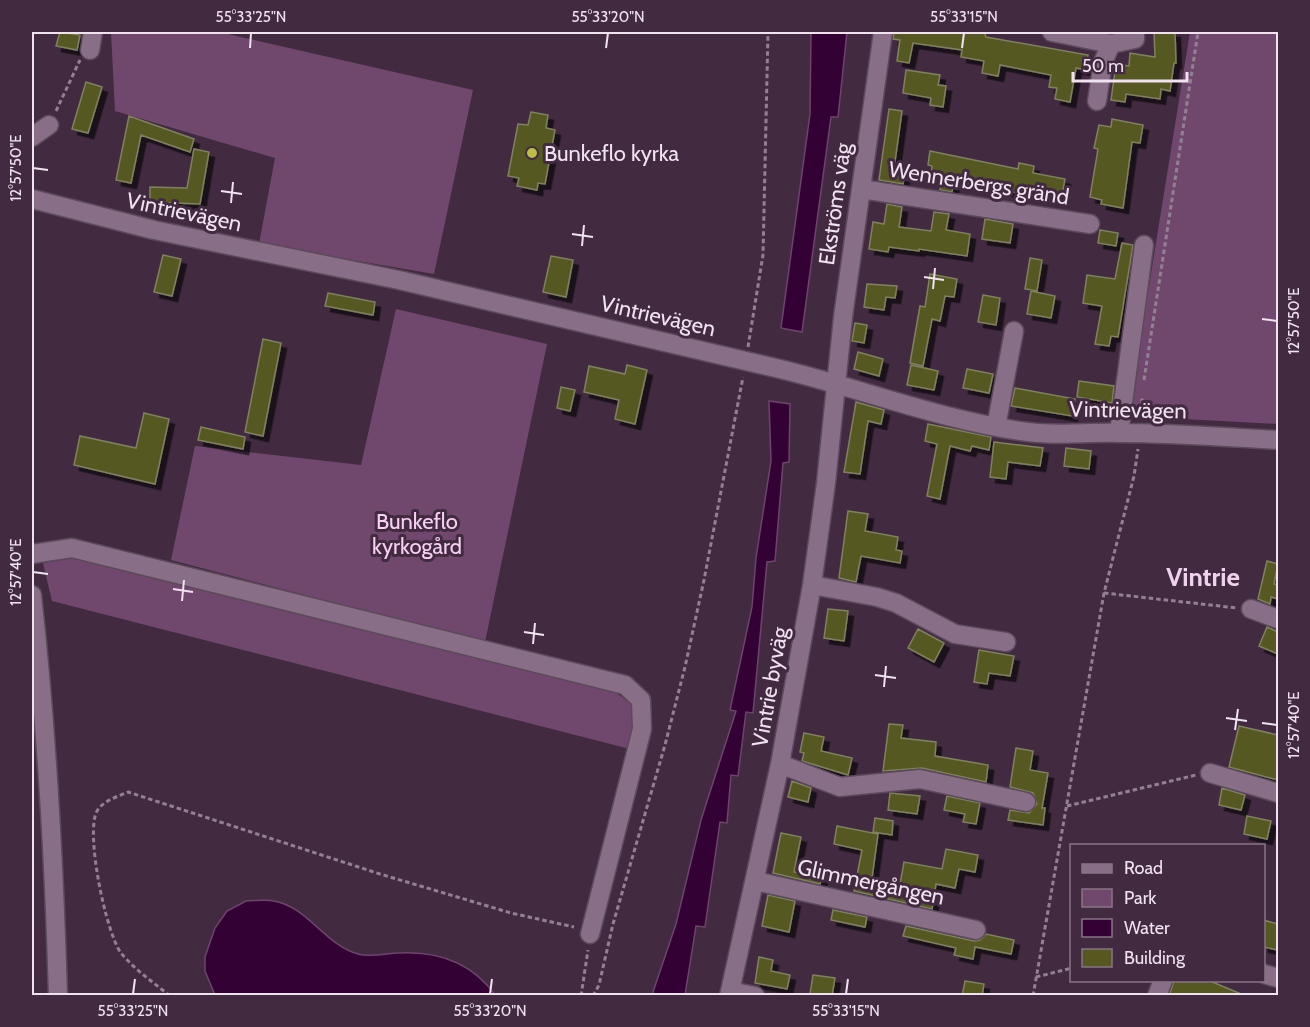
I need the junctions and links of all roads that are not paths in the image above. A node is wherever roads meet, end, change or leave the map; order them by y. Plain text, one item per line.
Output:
1 (93, 32) edge
2 (884, 32) edge
3 (1052, 32) edge
4 (1135, 32) edge
5 (1111, 44) junction
6 (90, 50) road end
7 (1097, 101) dead end
8 (49, 125) road end
9 (32, 137) edge
10 (861, 189) junction
11 (32, 199) edge
12 (1090, 224) dead end
13 (1144, 245) dead end
14 (1014, 331) dead end
15 (836, 383) junction
16 (996, 427) junction
17 (1119, 433) junction
18 (1278, 440) edge
19 (32, 554) edge
20 (812, 585) junction
21 (32, 595) edge
22 (1251, 609) road end
23 (1278, 619) edge
24 (1006, 642) dead end
25 (780, 764) junction
26 (1210, 773) road end
27 (1278, 793) edge
28 (1026, 802) dead end
29 (755, 881) junction
30 (976, 930) dead end
31 (590, 934) road end
32 (1163, 982) edge
33 (729, 993) edge
34 (58, 996) edge
35 (755, 996) edge
36 (1157, 996) edge

1 - 6 street
2 - 10 street, Ekströms väg
3 - 5 street
4 - 5 street
5 - 7 street
8 - 9 street
10 - 12 street, Wennerbergs gränd
10 - 15 street, Ekströms väg
11 - 15 street, Vintrievägen
13 - 17 street
14 - 16 street
15 - 16 street, Vintrievägen
15 - 20 street, Vintrie byväg
16 - 17 street, Vintrievägen
17 - 18 street, Vintrievägen
19 - 31 street
20 - 24 street
20 - 25 street, Vintrie byväg
21 - 34 street
22 - 23 street
25 - 28 street
25 - 29 street, Vintrie byväg
26 - 27 street
29 - 30 street, Glimmergången
29 - 33 street, Vintrie byväg
32 - 36 street
33 - 35 street

